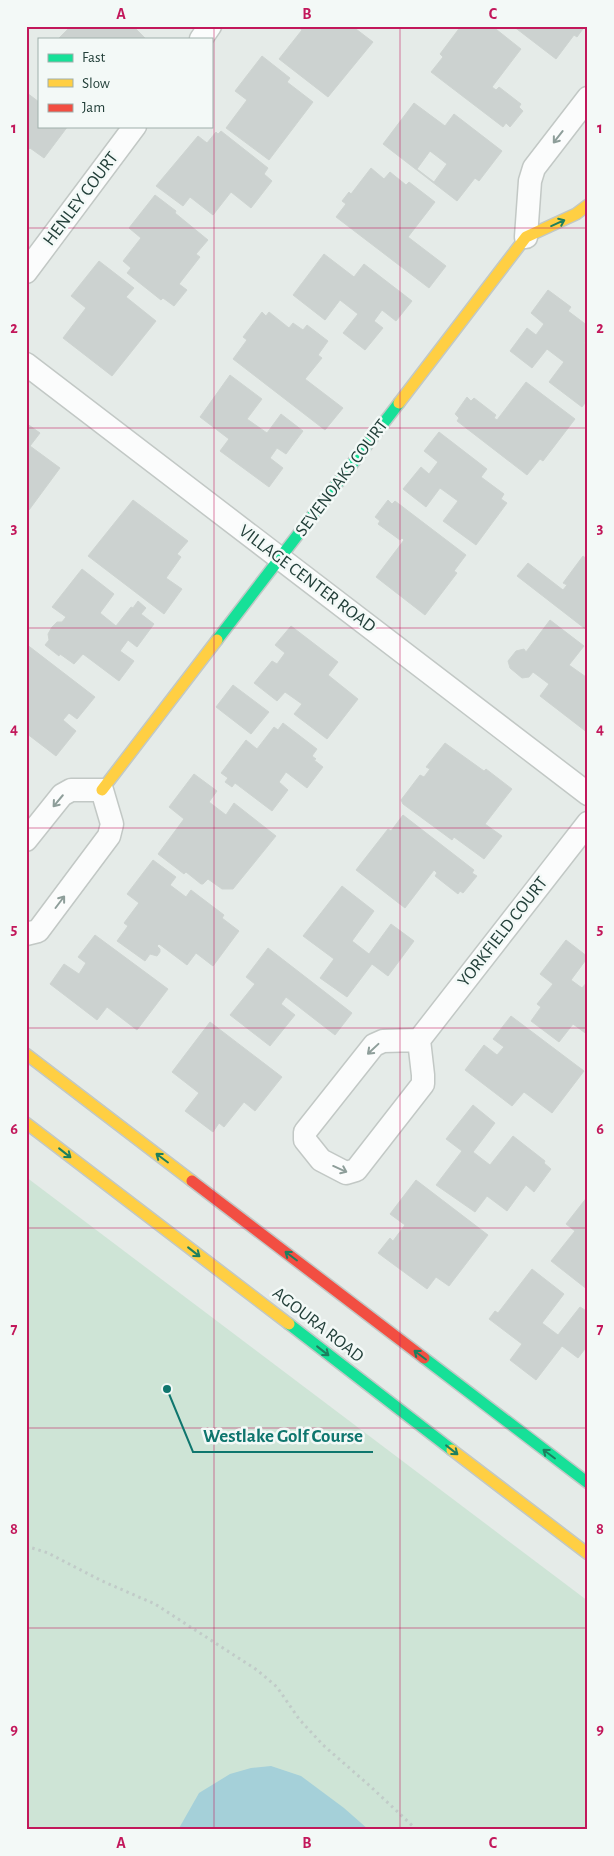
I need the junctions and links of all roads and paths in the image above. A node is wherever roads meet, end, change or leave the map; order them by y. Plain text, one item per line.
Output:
1 (588, 98) edge
2 (134, 128) edge
3 (588, 205) edge
4 (526, 237) junction
5 (26, 272) edge
6 (26, 364) edge
7 (281, 558) junction
8 (102, 790) junction
9 (588, 794) edge
10 (588, 823) edge
11 (26, 840) edge
12 (26, 934) edge
13 (419, 1040) junction
14 (26, 1054) edge
15 (26, 1123) edge
16 (588, 1483) edge
17 (26, 1546) edge
18 (588, 1554) edge
19 (417, 1830) edge

1 -> 4 street
2 - 5 street, HENLEY COURT
4 -> 3 main road, SEVENOAKS COURT
4 - 7 main road, SEVENOAKS COURT
6 - 7 street, VILLAGE CENTER ROAD
7 - 8 main road, SEVENOAKS COURT
7 - 9 street, VILLAGE CENTER ROAD
8 -> 11 street
12 -> 8 street
10 - 13 street, YORKFIELD COURT
13 -> 13 street
16 -> 14 main road
15 -> 18 main road, AGOURA ROAD
17 - 19 path

